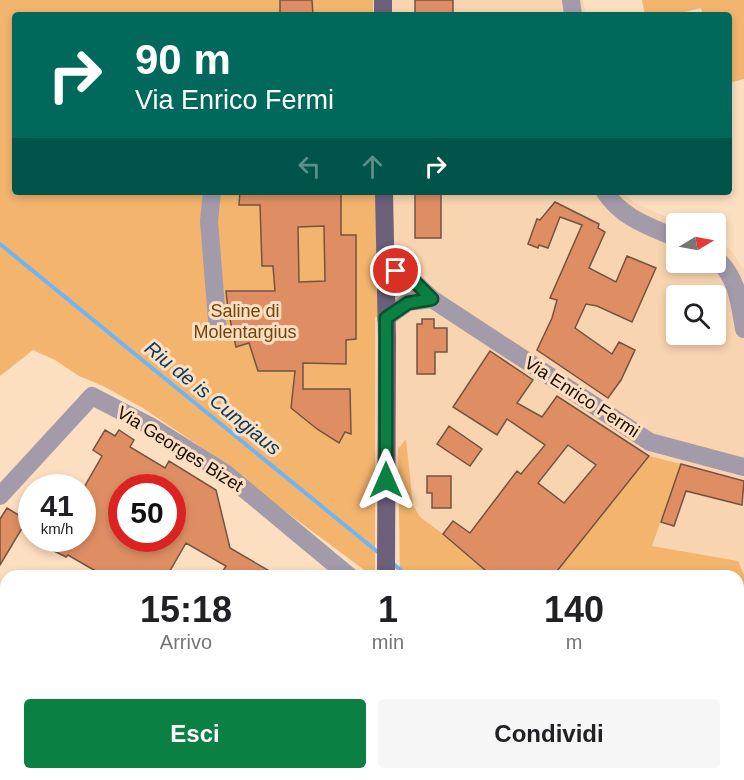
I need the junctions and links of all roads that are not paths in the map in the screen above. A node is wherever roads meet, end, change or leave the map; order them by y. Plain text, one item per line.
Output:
1 (212, 195) edge
2 (384, 195) edge
3 (607, 195) edge
4 (666, 234) edge
5 (385, 264) junction
6 (726, 268) edge
7 (386, 288) junction
8 (429, 296) junction
9 (386, 318) junction
10 (744, 329) edge
11 (218, 332) dead end
12 (743, 463) edge
13 (0, 496) edge
14 (342, 570) edge
15 (384, 570) edge

1 - 11 street
2 - 5 main road
3 - 4 street
5 - 7 main road
5 - 8 street, Via Enrico Fermi
6 - 10 street
7 - 8 street
7 - 9 main road
8 - 9 street
8 - 12 street, Via Enrico Fermi
9 - 15 main road
13 - 14 street, Via Georges Bizet

